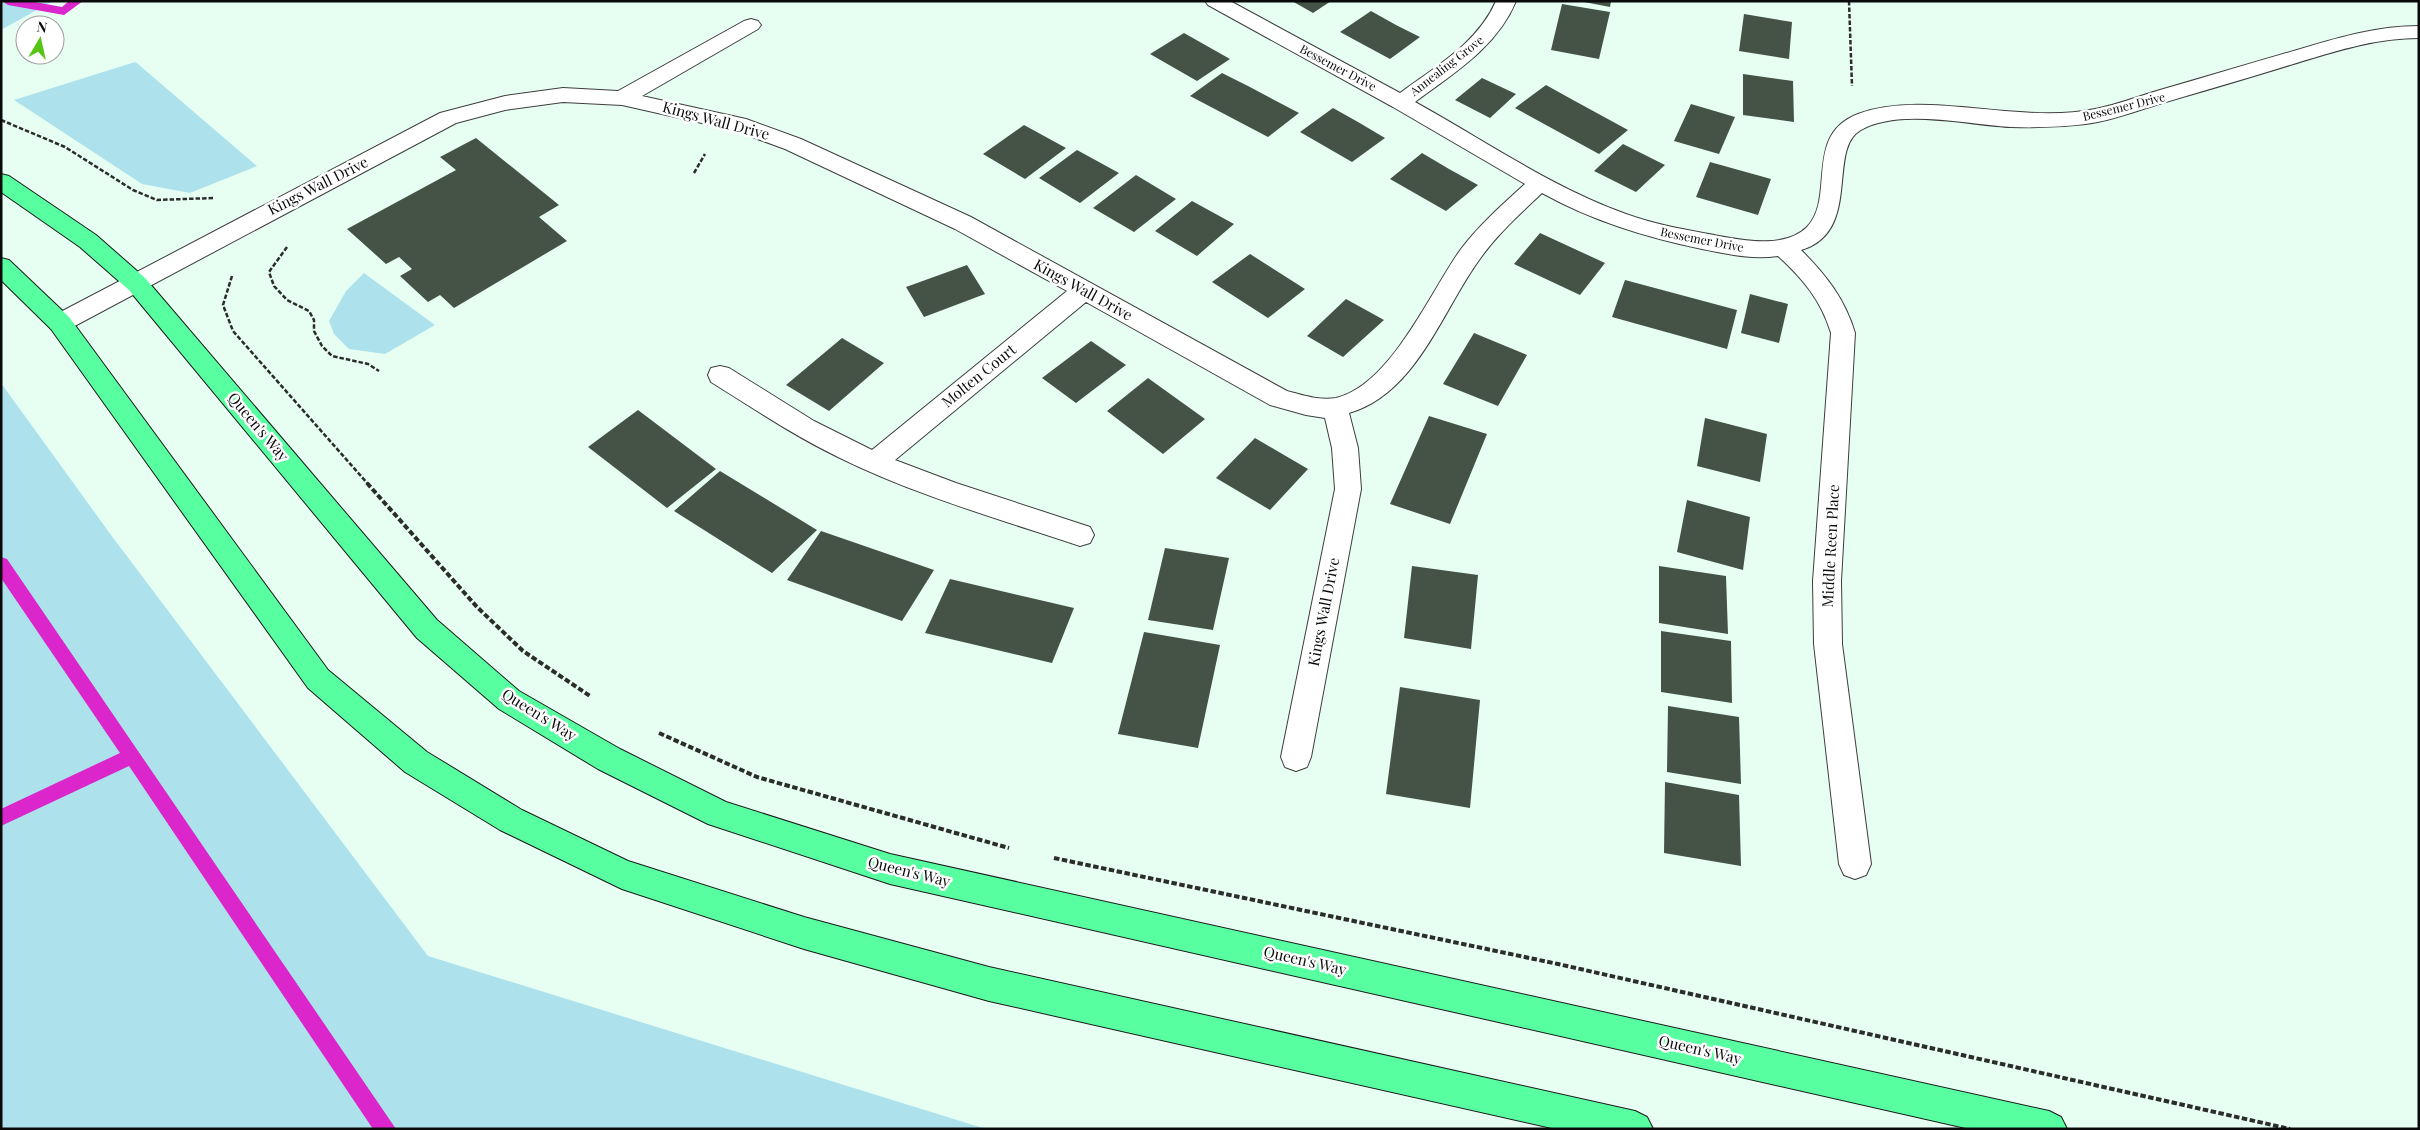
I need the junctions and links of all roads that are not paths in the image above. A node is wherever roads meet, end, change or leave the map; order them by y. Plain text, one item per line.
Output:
1 (1215, 1) edge
2 (1506, 1) edge
3 (751, 25) dead end
4 (2419, 32) edge
5 (622, 98) junction
6 (1401, 102) junction
7 (1, 181) edge
8 (1540, 182) junction
9 (1783, 247) junction
10 (1, 266) edge
11 (137, 284) junction
12 (1084, 291) junction
13 (60, 322) junction
14 (720, 375) dead end
15 (1335, 408) junction
16 (875, 462) junction
17 (1080, 535) dead end
18 (1296, 757) dead end
19 (1855, 864) dead end
20 (1636, 1129) edge
21 (2049, 1129) edge

1 - 6 street, Bessemer Drive
2 - 6 street, Annealing Grove
3 - 5 street
4 - 9 street, Bessemer Drive
5 - 11 street, Kings Wall Drive
5 - 12 street, Kings Wall Drive
6 - 8 street, Bessemer Drive
7 - 11 main road, Queen's Way
8 - 9 street, Bessemer Drive
8 - 15 street, Kings Wall Drive
9 - 19 street, Middle Reen Place
10 - 13 main road
11 - 13 street, Kings Wall Drive
11 - 21 main road, Queen's Way
12 - 15 street, Kings Wall Drive
12 - 16 street, Molten Court
13 - 20 main road
14 - 16 street
15 - 18 street, Kings Wall Drive
16 - 17 street

